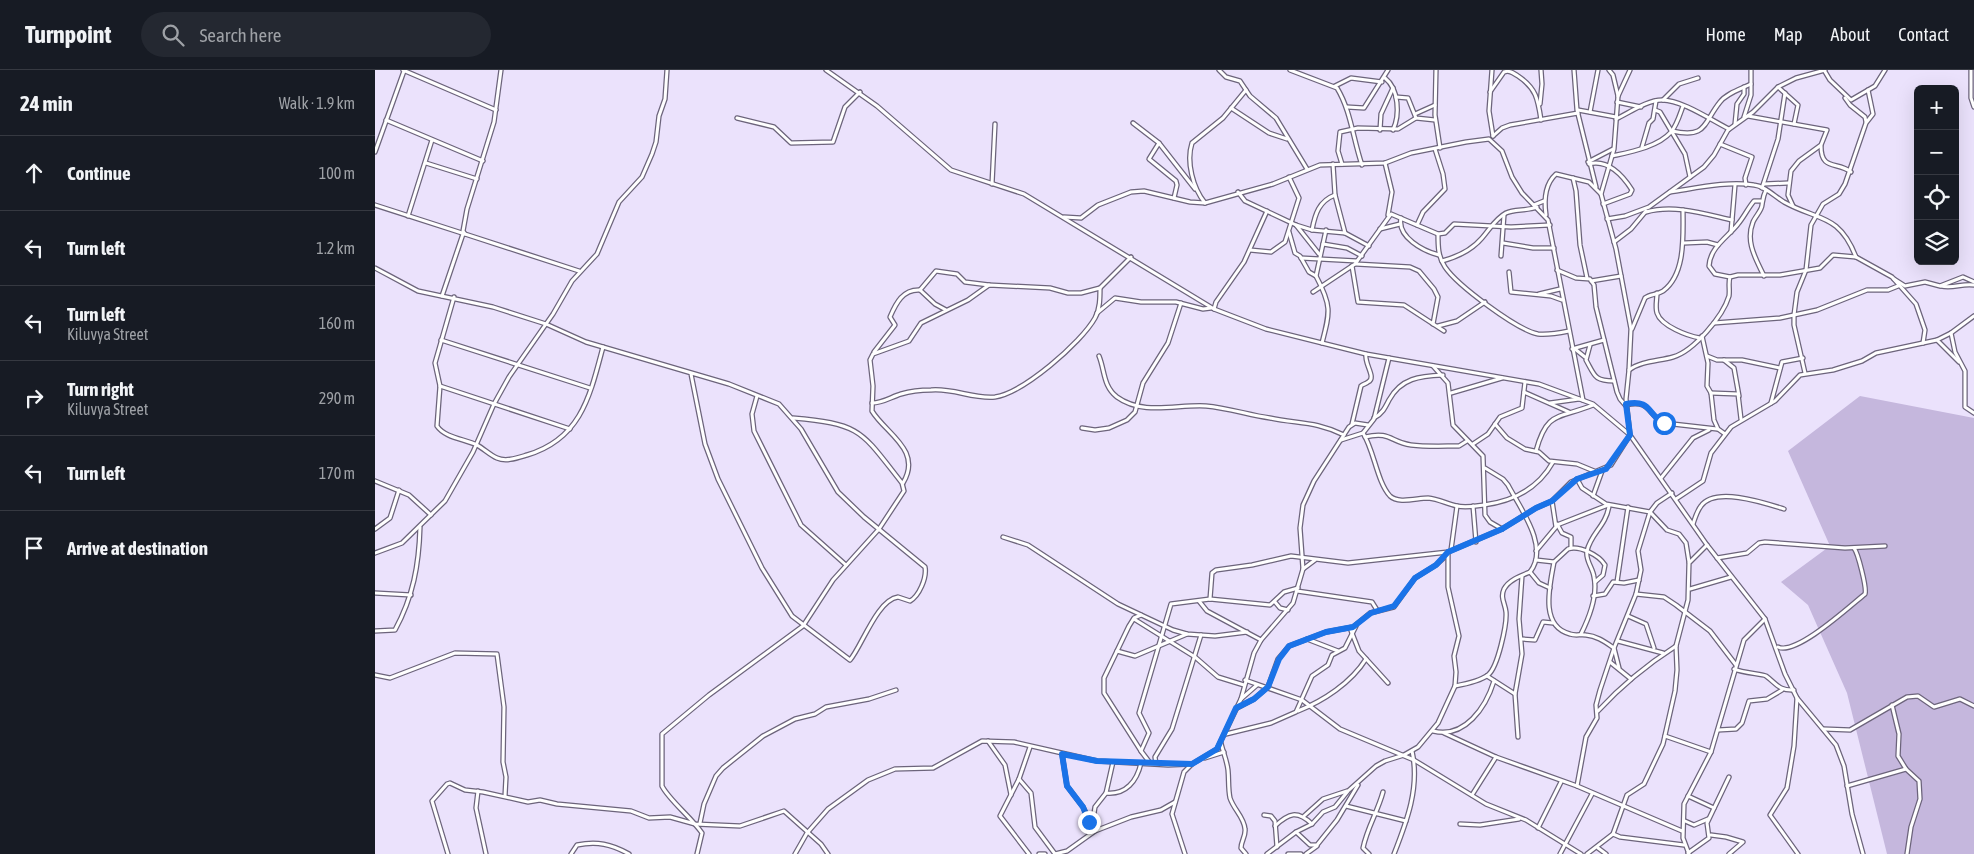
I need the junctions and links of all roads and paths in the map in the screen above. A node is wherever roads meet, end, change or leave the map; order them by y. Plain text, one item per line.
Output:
1 (404, 70) edge
2 (501, 70) edge
3 (667, 70) edge
4 (826, 70) edge
5 (1219, 70) edge
6 (1290, 70) edge
7 (1389, 70) edge
8 (1436, 70) edge
9 (1492, 70) edge
10 (1541, 70) edge
11 (1574, 70) edge
12 (1597, 70) edge
13 (1609, 70) edge
14 (1630, 70) edge
15 (1751, 70) edge
16 (1825, 70) edge
17 (1885, 70) edge
18 (1971, 70) edge
19 (1698, 78) dead end
20 (1383, 80) junction
21 (1751, 84) junction
22 (1335, 86) junction
23 (1393, 87) junction
24 (1744, 87) junction
25 (1778, 87) junction
26 (1246, 90) junction
27 (1868, 90) junction
28 (860, 92) junction
29 (1490, 92) junction
30 (1785, 93) junction
31 (1844, 95) junction
32 (1618, 96) junction
33 (1395, 97) junction
34 (1662, 100) junction
35 (1656, 101) junction
36 (1617, 102) junction
37 (1435, 105) junction
38 (1347, 106) junction
39 (1683, 106) junction
40 (1539, 107) junction
41 (1641, 107) junction
42 (1974, 107) edge
43 (1231, 108) junction
44 (496, 110) junction
45 (1655, 110) junction
46 (1578, 111) junction
47 (1590, 112) junction
48 (1416, 116) junction
49 (1746, 117) junction
50 (737, 118) dead end
51 (1616, 118) junction
52 (386, 120) junction
53 (1435, 120) junction
54 (1541, 120) junction
55 (1710, 120) junction
56 (1781, 122) junction
57 (1133, 123) dead end
58 (1867, 123) junction
59 (995, 124) dead end
60 (1735, 124) junction
61 (1794, 124) junction
62 (1351, 129) junction
63 (1729, 129) junction
64 (1380, 130) junction
65 (1393, 130) junction
66 (1671, 132) junction
67 (1493, 136) junction
68 (1288, 139) junction
69 (432, 140) junction
70 (1493, 142) junction
71 (1159, 143) junction
72 (1720, 144) junction
73 (1821, 145) junction
74 (1440, 148) junction
75 (1642, 148) junction
76 (1435, 149) junction
77 (1614, 149) junction
78 (375, 152) edge
79 (1612, 156) junction
80 (483, 161) junction
81 (426, 163) junction
82 (1385, 163) junction
83 (1589, 163) junction
84 (1333, 164) junction
85 (1342, 164) junction
86 (1361, 165) junction
87 (1609, 167) junction
88 (1307, 169) junction
89 (1851, 172) junction
90 (1690, 177) junction
91 (1289, 178) junction
92 (1573, 178) junction
93 (477, 179) junction
94 (1788, 183) junction
95 (992, 184) junction
96 (1735, 185) junction
97 (1746, 185) junction
98 (1595, 187) junction
99 (1764, 188) junction
100 (1195, 190) junction
101 (1238, 192) junction
102 (1667, 192) junction
103 (1601, 194) junction
104 (1335, 195) junction
105 (1174, 198) junction
106 (1544, 200) junction
107 (1761, 201) junction
108 (1205, 202) junction
109 (1603, 204) junction
110 (375, 205) edge
111 (1536, 206) junction
112 (1793, 206) junction
113 (1649, 207) junction
114 (1267, 210) junction
115 (1683, 210) junction
116 (1646, 212) junction
117 (1388, 215) junction
118 (1504, 215) junction
119 (1546, 215) junction
120 (1817, 215) junction
121 (408, 216) junction
122 (1063, 217) junction
123 (1401, 218) junction
124 (1607, 218) junction
125 (1733, 220) junction
126 (1294, 224) junction
127 (1400, 224) junction
128 (1550, 224) junction
129 (1417, 225) junction
130 (1489, 226) junction
131 (1503, 227) junction
132 (1380, 228) junction
133 (1311, 230) junction
134 (1326, 230) junction
135 (1289, 232) junction
136 (1731, 232) junction
137 (1345, 233) junction
138 (464, 234) junction
139 (1438, 234) junction
140 (1615, 242) junction
141 (1503, 243) junction
142 (1684, 243) junction
143 (1323, 244) junction
144 (1369, 246) junction
145 (1718, 246) junction
146 (1554, 248) junction
147 (1250, 250) junction
148 (1439, 255) junction
149 (1362, 256) junction
150 (1501, 256) dead end
151 (1131, 257) junction
152 (1319, 257) junction
153 (1855, 257) junction
154 (1301, 258) junction
155 (1442, 262) junction
156 (1355, 263) junction
157 (375, 268) edge
158 (1557, 270) junction
159 (1806, 270) junction
160 (579, 271) junction
161 (1509, 272) dead end
162 (1316, 276) junction
163 (1621, 276) junction
164 (1730, 276) junction
165 (1764, 276) junction
166 (1891, 277) junction
167 (1587, 278) junction
168 (1591, 280) junction
169 (1974, 283) edge
170 (989, 285) junction
171 (1321, 286) junction
172 (1898, 286) junction
173 (1941, 286) junction
174 (1100, 288) junction
175 (1560, 288) junction
176 (920, 290) junction
177 (1313, 292) dead end
178 (1657, 293) junction
179 (1537, 295) junction
180 (442, 296) junction
181 (453, 297) junction
182 (1562, 300) junction
183 (1485, 302) junction
184 (1181, 303) junction
185 (1213, 308) junction
186 (946, 310) junction
187 (1097, 313) junction
188 (1794, 315) junction
189 (1974, 316) edge
190 (1713, 322) junction
191 (546, 324) junction
192 (1433, 324) junction
193 (1438, 326) junction
194 (1631, 329) junction
195 (1444, 331) dead end
196 (1569, 331) junction
197 (1951, 333) junction
198 (1701, 337) junction
199 (441, 340) junction
200 (1604, 340) junction
201 (1937, 340) junction
202 (1322, 343) junction
203 (1923, 343) junction
204 (1590, 346) junction
205 (603, 347) junction
206 (1573, 349) junction
207 (873, 354) junction
208 (1366, 354) junction
209 (1707, 355) junction
210 (1099, 356) dead end
211 (1585, 357) junction
212 (1389, 358) junction
213 (1803, 358) junction
214 (1724, 360) junction
215 (517, 365) junction
216 (1433, 365) junction
217 (1963, 366) junction
218 (1780, 368) junction
219 (1629, 370) junction
220 (1805, 373) junction
221 (691, 374) junction
222 (1443, 375) junction
223 (1505, 377) junction
224 (1615, 381) junction
225 (1525, 382) junction
226 (439, 386) junction
227 (590, 388) junction
228 (1524, 392) junction
229 (1451, 393) junction
230 (1711, 393) junction
231 (757, 396) junction
232 (1739, 396) junction
233 (1581, 399) junction
234 (872, 403) junction
235 (1548, 403) junction
236 (494, 404) junction
237 (1593, 404) junction
238 (1771, 404) junction
239 (1139, 405) junction
240 (1626, 406) junction
241 (1570, 412) junction
242 (1974, 413) edge
243 (792, 418) junction
244 (1373, 418) junction
245 (1741, 419) junction
246 (1352, 424) junction
247 (1495, 424) junction
248 (1368, 425) junction
249 (1082, 428) dead end
250 (571, 429) junction
251 (1712, 429) junction
252 (1718, 429) junction
253 (1363, 433) junction
254 (1725, 434) junction
255 (1344, 435) junction
256 (1630, 435) junction
257 (1365, 437) junction
258 (1340, 440) junction
259 (1467, 441) junction
260 (1473, 444) junction
261 (477, 445) junction
262 (1536, 451) junction
263 (1553, 462) junction
264 (1485, 468) junction
265 (1602, 471) junction
266 (1595, 472) junction
267 (1661, 478) junction
268 (1577, 479) junction
269 (375, 481) edge
270 (903, 483) junction
271 (399, 490) junction
272 (1672, 493) junction
273 (1593, 496) junction
274 (1515, 498) junction
275 (1676, 499) junction
276 (1552, 501) junction
277 (1485, 504) junction
278 (1609, 505) junction
279 (1457, 506) junction
280 (1473, 506) junction
281 (1628, 508) junction
282 (1784, 509) dead end
283 (1650, 512) junction
284 (431, 515) junction
285 (1524, 515) junction
286 (1557, 524) junction
287 (1693, 525) junction
288 (421, 527) junction
289 (375, 529) edge
290 (879, 529) junction
291 (1502, 529) junction
292 (1003, 537) dead end
293 (1476, 542) junction
294 (1707, 544) junction
295 (1885, 546) dead end
296 (1571, 548) junction
297 (1853, 548) junction
298 (1536, 551) junction
299 (1449, 552) junction
300 (1587, 552) junction
301 (375, 553) edge
302 (1303, 557) junction
303 (1717, 558) junction
304 (1315, 560) junction
305 (1536, 560) junction
306 (1554, 562) junction
307 (1689, 563) junction
308 (846, 565) junction
309 (1303, 569) junction
310 (1530, 572) junction
311 (1522, 576) junction
312 (1731, 577) junction
313 (1639, 580) junction
314 (1595, 582) junction
315 (1617, 582) junction
316 (1299, 583) junction
317 (1550, 588) junction
318 (1690, 589) junction
319 (1297, 590) junction
320 (1307, 592) junction
321 (375, 593) edge
322 (1636, 594) junction
323 (411, 595) junction
324 (1593, 596) junction
325 (1210, 599) junction
326 (1199, 601) junction
327 (1275, 602) junction
328 (1289, 610) junction
329 (1377, 610) junction
330 (1685, 612) junction
331 (1142, 615) junction
332 (1628, 616) junction
333 (1134, 618) junction
334 (1765, 619) junction
335 (1554, 624) junction
336 (803, 626) junction
337 (1355, 626) junction
338 (1165, 627) junction
339 (1350, 628) junction
340 (375, 631) edge
341 (1247, 632) junction
342 (1187, 634) junction
343 (1201, 634) junction
344 (1581, 634) junction
345 (1352, 635) junction
346 (1162, 638) junction
347 (1522, 639) junction
348 (1261, 640) junction
349 (1307, 640) junction
350 (1618, 641) junction
351 (1169, 642) junction
352 (1776, 644) junction
353 (1159, 646) junction
354 (1676, 646) junction
355 (1614, 648) junction
356 (1655, 649) junction
357 (1117, 651) junction
358 (1339, 651) junction
359 (1663, 653) junction
360 (1195, 657) junction
361 (1366, 660) junction
362 (1610, 662) junction
363 (1735, 667) junction
364 (1619, 668) junction
365 (375, 675) edge
366 (1487, 676) junction
367 (1631, 679) junction
368 (1245, 680) junction
369 (1494, 681) junction
370 (1258, 684) junction
371 (1388, 684) dead end
372 (1244, 685) junction
373 (1455, 686) junction
374 (1268, 687) junction
375 (896, 690) dead end
376 (1782, 690) junction
377 (1794, 690) junction
378 (1515, 694) junction
379 (1797, 698) junction
380 (1241, 699) junction
381 (1302, 700) junction
382 (1893, 705) junction
383 (1311, 706) junction
384 (1974, 706) edge
385 (1236, 708) junction
386 (1296, 712) junction
387 (1597, 712) junction
388 (1824, 728) junction
389 (1718, 730) junction
390 (1433, 731) junction
391 (1444, 733) junction
392 (1225, 734) junction
393 (1664, 736) junction
394 (1518, 737) dead end
395 (988, 741) junction
396 (1221, 743) junction
397 (1030, 747) junction
398 (1141, 751) junction
399 (1413, 751) junction
400 (1223, 752) junction
401 (1711, 752) junction
402 (1062, 754) junction
403 (1405, 755) junction
404 (1496, 757) junction
405 (1201, 758) junction
406 (1415, 760) junction
407 (1113, 762) junction
408 (1141, 763) junction
409 (1151, 763) junction
410 (1156, 764) junction
411 (1192, 764) junction
412 (1179, 765) junction
413 (1906, 769) junction
414 (1184, 772) junction
415 (1729, 778) dead end
416 (1019, 779) junction
417 (1360, 782) junction
418 (1561, 782) junction
419 (1577, 786) junction
420 (1847, 786) junction
421 (479, 791) junction
422 (1348, 791) junction
423 (1383, 792) dead end
424 (1106, 793) junction
425 (1592, 794) junction
426 (1472, 795) junction
427 (505, 796) junction
428 (1011, 796) junction
429 (1688, 796) junction
430 (1175, 802) junction
431 (1346, 806) junction
432 (1624, 808) junction
433 (1714, 808) junction
434 (1375, 814) junction
435 (1264, 815) dead end
436 (1304, 816) junction
437 (1521, 818) junction
438 (1709, 819) junction
439 (1406, 821) junction
440 (1685, 821) junction
441 (698, 824) junction
442 (1312, 824) junction
443 (1460, 824) dead end
444 (1092, 826) junction
445 (1275, 826) junction
446 (1538, 828) junction
447 (1095, 831) junction
448 (1682, 831) junction
449 (1296, 832) junction
450 (807, 833) junction
451 (1613, 834) junction
452 (1710, 835) junction
453 (805, 837) junction
454 (815, 839) junction
455 (1684, 844) junction
456 (1317, 845) junction
457 (1566, 845) junction
458 (1277, 848) junction
459 (1598, 848) junction
460 (448, 854) edge
461 (486, 854) edge
462 (571, 854) edge
463 (629, 854) edge
464 (697, 854) edge
465 (795, 854) edge
466 (828, 854) edge
467 (1029, 854) edge
468 (1039, 854) edge
469 (1045, 854) edge
470 (1055, 854) edge
471 (1185, 854) edge
472 (1246, 854) edge
473 (1267, 854) edge
474 (1288, 854) edge
475 (1301, 854) edge
476 (1306, 854) edge
477 (1369, 854) edge
478 (1393, 854) edge
479 (1561, 854) edge
480 (1581, 854) edge
481 (1587, 854) edge
482 (1606, 854) edge
483 (1689, 854) edge
484 (1729, 854) edge
485 (1798, 854) edge
486 (1863, 854) edge
487 (1907, 854) edge

1 - 44 street
1 - 52 street
2 - 44 street
3 - 160 street
4 - 28 street
5 - 26 street
6 - 22 street
7 - 20 street
8 - 37 street
9 - 29 street
10 - 40 street
11 - 46 street
12 - 47 street
13 - 32 street
14 - 32 street
15 - 21 street
16 - 25 street
16 - 31 street
17 - 27 street
18 - 42 street
19 - 34 street
20 - 22 street
20 - 23 street
20 - 38 street
21 - 24 street
21 - 49 street
22 - 38 street
23 - 33 street
23 - 64 street
24 - 55 street
24 - 60 street
25 - 30 street
25 - 49 street
26 - 43 street
26 - 68 street
27 - 31 street
27 - 58 street
28 - 50 street
28 - 95 street
29 - 40 street
29 - 67 street
30 - 56 street
30 - 61 street
31 - 58 street
32 - 36 street
33 - 48 street
33 - 65 street
34 - 35 street
34 - 39 street
35 - 41 street
35 - 45 street
36 - 41 street
36 - 51 street
37 - 48 street
37 - 53 street
38 - 62 street
39 - 55 street
39 - 66 street
40 - 54 street
41 - 51 street
43 - 68 street
43 - 100 street
44 - 80 street
45 - 66 street
45 - 75 street
46 - 47 street
46 - 54 street
46 - 83 street
47 - 51 street
48 - 53 street
48 - 65 street
49 - 56 street
49 - 60 street
51 - 77 street
52 - 69 street
52 - 78 street
53 - 74 street
54 - 67 street
55 - 63 street
55 - 66 street
56 - 61 street
56 - 99 street
57 - 71 street
58 - 89 street
59 - 95 street
60 - 63 street
61 - 73 street
62 - 64 street
62 - 85 street
62 - 86 street
63 - 72 street
64 - 65 street
66 - 75 street
66 - 90 street
67 - 70 street
68 - 88 street
69 - 80 street
69 - 81 street
70 - 74 street
70 - 111 street
71 - 100 street
71 - 105 street
72 - 90 street
72 - 97 street
73 - 89 street
73 - 94 street
74 - 76 street
75 - 79 street
76 - 82 street
76 - 129 street
77 - 79 street
77 - 83 street
79 - 87 street
80 - 93 street
81 - 93 street
81 - 121 street
82 - 86 street
82 - 117 street
83 - 87 street
83 - 98 street
84 - 85 street
84 - 88 street
84 - 104 street
85 - 86 street
87 - 103 street
87 - 109 street
88 - 91 street
89 - 120 street
90 - 102 street
91 - 101 street
91 - 126 street
92 - 98 street
92 - 106 street
92 - 167 street
93 - 138 street
94 - 99 street
94 - 112 street
95 - 122 street
96 - 97 street
96 - 102 street
96 - 125 street
97 - 99 street
98 - 103 street
99 - 107 street
99 - 112 street
100 - 108 street
101 - 108 street
101 - 114 street
102 - 113 street
103 - 109 street
104 - 133 street
104 - 137 street
105 - 108 street
105 - 122 street
106 - 111 street
106 - 119 street
107 - 136 street
107 - 165 street
109 - 124 street
110 - 121 street
111 - 118 street
111 - 119 street
112 - 120 street
113 - 116 street
113 - 124 street
114 - 126 street
114 - 147 street
115 - 116 street
115 - 125 street
115 - 142 street
116 - 140 street
117 - 123 street
117 - 132 street
118 - 130 street
118 - 131 street
119 - 128 street
120 - 153 street
120 - 159 street
121 - 138 street
122 - 151 street
123 - 127 street
123 - 129 street
124 - 140 street
125 - 136 street
126 - 133 street
126 - 135 street
126 - 152 street
127 - 132 street
127 - 148 street
128 - 131 street
128 - 146 street
129 - 139 street
130 - 131 street
130 - 139 street
130 - 155 street
131 - 141 street
132 - 144 street
133 - 134 street
134 - 137 street
134 - 143 street
135 - 147 street
135 - 154 street
136 - 145 street
137 - 144 street
138 - 160 street
138 - 180 street
139 - 148 street
140 - 163 street
141 - 146 street
141 - 150 street
142 - 145 street
142 - 178 street
143 - 149 street
143 - 152 street
144 - 149 street
145 - 164 street
146 - 158 street
147 - 185 street
148 - 155 street
149 - 156 street
151 - 174 street
151 - 185 street
152 - 154 street
152 - 156 street
152 - 162 street
153 - 159 street
153 - 166 street
154 - 162 street
155 - 183 street
156 - 171 street
156 - 192 street
156 - 192 street
157 - 180 street
158 - 167 street
158 - 175 street
159 - 165 street
159 - 188 street
160 - 191 street
161 - 179 street
162 - 171 street
163 - 168 street
163 - 194 street
164 - 165 street
164 - 190 street
166 - 172 street
166 - 173 street
167 - 168 street
168 - 200 street
169 - 173 street
169 - 173 street
170 - 174 street
170 - 176 street
170 - 186 street
171 - 177 street
171 - 202 street
172 - 188 street
172 - 203 street
174 - 187 street
175 - 179 street
175 - 182 street
176 - 186 street
176 - 207 street
178 - 194 street
178 - 198 street
179 - 182 street
180 - 181 street
181 - 191 street
181 - 199 street
182 - 196 street
183 - 193 street
183 - 196 street
184 - 185 street
184 - 187 street
184 - 239 street
185 - 202 street
186 - 207 street
187 - 234 street
188 - 190 street
188 - 213 street
189 - 197 street
190 - 198 street
191 - 205 street
191 - 215 street
192 - 193 street
193 - 195 street
194 - 219 street
196 - 206 street
197 - 201 street
197 - 217 street
198 - 209 street
198 - 219 street
199 - 215 street
199 - 226 street
200 - 204 street
200 - 224 street
201 - 203 street
201 - 217 street
202 - 208 street
203 - 220 street
204 - 206 street
204 - 211 street
205 - 221 street
205 - 227 street
206 - 211 street
206 - 233 street
207 - 234 street
208 - 212 street
208 - 246 street
209 - 214 street
209 - 230 street
210 - 239 street
211 - 224 street
212 - 216 street
212 - 244 street
213 - 218 street
213 - 220 street
214 - 218 street
214 - 232 street
215 - 227 street
215 - 236 street
216 - 222 street
216 - 223 street
217 - 242 street
218 - 238 street
219 - 240 street
220 - 238 street
221 - 231 street
221 - 336 street
222 - 229 street
222 - 244 street
223 - 225 street
223 - 229 street
224 - 240 street
225 - 228 street
225 - 233 street
226 - 236 street
226 - 261 street
227 - 250 street
228 - 235 street
228 - 247 street
229 - 259 street
230 - 232 street
230 - 252 street
231 - 243 street
231 - 308 street
232 - 245 street
233 - 235 street
233 - 237 street
234 - 270 street
235 - 241 street
236 - 250 street
236 - 261 street
237 - 241 street
237 - 256 street
238 - 245 street
239 - 249 street
239 - 255 street
240 - 251 street
240 - 256 street
241 - 262 street
243 - 270 street
243 - 290 street
244 - 248 street
245 - 254 street
246 - 248 street
246 - 255 street
247 - 260 street
247 - 262 street
248 - 253 street
250 - 261 street
251 - 252 street
251 - 267 street
252 - 254 street
253 - 257 street
253 - 258 street
254 - 275 street
255 - 258 street
256 - 265 street
256 - 267 street
257 - 259 street
257 - 279 street
258 - 302 street
259 - 260 street
260 - 264 street
261 - 284 street
262 - 263 street
263 - 266 street
263 - 274 street
264 - 274 street
264 - 277 street
265 - 266 street
265 - 273 street
266 - 268 street
267 - 272 street
268 - 273 street
268 - 276 street
269 - 271 street
270 - 290 street
271 - 284 street
271 - 289 street
272 - 275 street
272 - 283 street
273 - 278 street
274 - 277 street
274 - 285 street
275 - 287 street
276 - 285 street
276 - 286 street
277 - 280 street
277 - 291 street
278 - 281 street
278 - 286 street
278 - 300 street
279 - 280 street
279 - 299 street
280 - 293 street
281 - 283 street
281 - 315 street
282 - 287 street
283 - 307 street
283 - 313 street
284 - 288 street
285 - 291 street
285 - 298 street
286 - 296 street
286 - 298 street
287 - 294 street
288 - 301 street
288 - 323 street
290 - 308 street
290 - 336 street
291 - 293 street
292 - 331 street
293 - 299 street
294 - 303 street
294 - 307 street
295 - 297 street
296 - 300 street
296 - 306 street
297 - 303 street
297 - 352 street
298 - 305 street
299 - 304 street
299 - 329 street
299 - 373 street
300 - 314 street
300 - 314 street
302 - 304 street
302 - 309 street
302 - 325 street
303 - 312 street
304 - 309 street
305 - 306 street
305 - 310 street
306 - 317 street
307 - 318 street
308 - 336 street
309 - 316 street
310 - 311 street
310 - 317 street
311 - 347 street
311 - 366 street
312 - 318 street
312 - 334 street
313 - 315 street
313 - 322 street
314 - 324 street
315 - 324 street
316 - 319 street
316 - 320 street
317 - 335 street
318 - 330 street
319 - 320 street
319 - 327 street
319 - 328 street
320 - 329 street
321 - 323 street
322 - 330 street
322 - 332 street
323 - 340 street
324 - 344 street
325 - 326 street
325 - 327 street
326 - 338 street
326 - 341 street
327 - 328 street
328 - 348 street
329 - 337 street
330 - 354 street
330 - 363 street
331 - 333 street
331 - 338 street
332 - 350 street
332 - 356 street
333 - 346 street
333 - 357 street
334 - 352 street
334 - 363 street
335 - 344 street
335 - 347 street
336 - 441 street
337 - 339 street
337 - 345 street
338 - 342 street
338 - 346 street
339 - 345 street
339 - 349 street
341 - 343 street
341 - 348 street
342 - 343 street
342 - 351 street
343 - 360 street
344 - 355 street
345 - 358 street
345 - 361 street
346 - 351 street
346 - 353 street
347 - 378 street
348 - 368 street
349 - 358 street
349 - 374 street
350 - 355 street
350 - 356 street
351 - 353 street
351 - 360 street
352 - 377 street
353 - 357 street
353 - 398 street
354 - 359 street
354 - 393 street
355 - 362 street
355 - 364 street
356 - 359 street
357 - 398 street
358 - 381 street
359 - 367 street
360 - 372 street
360 - 410 street
361 - 371 street
361 - 383 street
362 - 364 street
362 - 387 street
363 - 376 street
363 - 389 street
364 - 367 street
365 - 427 street
366 - 369 street
366 - 373 street
367 - 387 street
368 - 370 street
368 - 372 street
369 - 378 street
369 - 391 street
370 - 374 street
370 - 380 street
372 - 380 street
373 - 390 street
374 - 381 street
374 - 385 street
375 - 441 street
376 - 377 street
376 - 389 street
377 - 379 street
378 - 394 street
379 - 388 street
379 - 485 street
380 - 385 street
381 - 383 street
381 - 386 street
382 - 384 street
382 - 388 street
382 - 413 street
383 - 386 street
383 - 403 street
385 - 392 street
386 - 392 street
387 - 419 street
388 - 420 street
389 - 401 street
390 - 391 street
390 - 399 street
391 - 404 street
392 - 396 street
393 - 401 street
393 - 432 street
395 - 397 street
395 - 428 street
395 - 450 street
396 - 400 street
396 - 405 street
397 - 402 street
397 - 416 street
398 - 409 street
399 - 403 street
399 - 406 street
400 - 405 street
400 - 472 street
401 - 429 street
402 - 407 street
402 - 444 street
403 - 406 street
403 - 417 street
404 - 418 street
404 - 426 street
405 - 411 street
406 - 426 street
406 - 439 street
407 - 408 street
407 - 424 street
408 - 409 street
408 - 424 street
409 - 410 street
410 - 412 street
411 - 412 street
411 - 414 street
412 - 414 street
413 - 420 street
413 - 487 street
414 - 430 street
415 - 433 street
416 - 428 street
416 - 470 street
417 - 422 street
417 - 431 street
418 - 419 street
418 - 446 street
419 - 425 street
420 - 486 street
421 - 427 street
421 - 460 street
421 - 461 street
422 - 436 street
422 - 442 street
423 - 434 street
424 - 444 street
425 - 432 street
425 - 457 street
426 - 437 street
427 - 441 street
428 - 467 street
429 - 433 street
429 - 440 street
430 - 447 street
430 - 471 street
431 - 434 street
431 - 456 street
432 - 448 street
432 - 451 street
433 - 438 street
434 - 439 street
434 - 477 street
435 - 445 street
436 - 442 street
436 - 445 street
437 - 443 street
437 - 446 street
438 - 440 street
438 - 452 street
439 - 478 street
440 - 448 street
441 - 450 street
441 - 464 street
442 - 449 street
444 - 447 street
445 - 458 street
446 - 457 street
447 - 470 street
448 - 455 street
449 - 456 street
449 - 458 street
450 - 453 street
450 - 454 street
451 - 455 street
451 - 459 street
452 - 483 street
452 - 484 street
453 - 454 street
453 - 465 street
454 - 466 street
455 - 483 street
456 - 476 street
457 - 479 street
457 - 480 street
458 - 473 street
459 - 481 street
459 - 482 street
462 - 463 street
468 - 469 street
474 - 475 street

